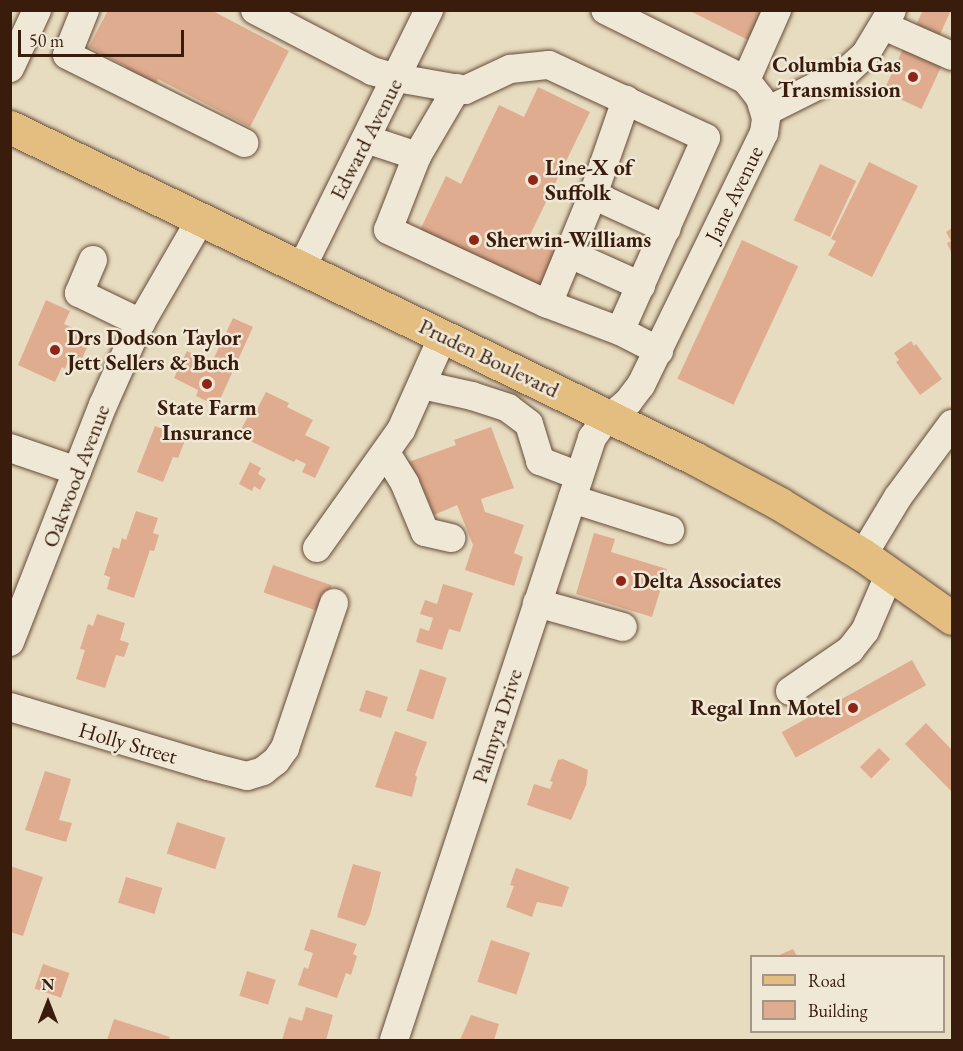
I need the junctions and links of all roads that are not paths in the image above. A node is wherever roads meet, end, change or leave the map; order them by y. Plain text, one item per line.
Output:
1 (37, 10) edge
2 (85, 10) edge
3 (255, 10) edge
4 (429, 10) edge
5 (604, 10) edge
6 (777, 10) edge
7 (888, 18) edge
8 (952, 56) edge
9 (10, 68) edge
10 (397, 78) junction
11 (746, 80) junction
12 (456, 88) junction
13 (626, 100) junction
14 (765, 112) junction
15 (10, 127) edge
16 (366, 139) junction
17 (244, 142) dead end
18 (417, 156) junction
19 (593, 195) junction
20 (201, 219) junction
21 (667, 229) junction
22 (570, 255) junction
23 (93, 260) dead end
24 (302, 267) junction
25 (641, 286) junction
26 (548, 304) junction
27 (141, 323) junction
28 (620, 331) junction
29 (443, 336) junction
30 (659, 351) junction
31 (525, 376) junction
32 (422, 385) junction
33 (507, 408) junction
34 (610, 417) junction
35 (952, 424) edge
36 (10, 448) edge
37 (386, 453) junction
38 (77, 471) junction
39 (576, 488) junction
40 (670, 530) dead end
41 (451, 538) dead end
42 (317, 548) dead end
43 (863, 555) junction
44 (890, 573) junction
45 (334, 603) dead end
46 (537, 603) junction
47 (952, 618) edge
48 (623, 627) dead end
49 (10, 642) edge
50 (790, 691) dead end
51 (10, 707) edge
52 (394, 1041) edge

1 - 9 street
2 - 17 street
3 - 10 street
4 - 10 street, Edward Avenue
5 - 11 street
6 - 11 street
7 - 8 street
7 - 14 street
10 - 12 street
10 - 16 street, Edward Avenue
11 - 14 street
12 - 13 street
12 - 18 street
13 - 19 street
13 - 21 street
14 - 30 street, Jane Avenue
15 - 20 main road, Pruden Boulevard
16 - 18 street
16 - 24 street, Edward Avenue
18 - 26 street
19 - 21 street
19 - 22 street
20 - 24 main road, Pruden Boulevard
20 - 27 street, Oakwood Avenue
21 - 25 street
22 - 25 street
22 - 26 street
23 - 27 street
24 - 29 main road, Pruden Boulevard
25 - 28 street
26 - 28 street
27 - 38 street, Oakwood Avenue
28 - 30 street
29 - 31 main road, Pruden Boulevard
29 - 32 street
30 - 34 street, Jane Avenue
31 - 33 street
31 - 34 main road, Pruden Boulevard
32 - 33 street
32 - 37 street
33 - 39 street
34 - 39 street, Palmyra Drive
34 - 43 main road, Pruden Boulevard
35 - 43 street
36 - 38 street
37 - 41 street
37 - 42 street
38 - 49 street, Oakwood Avenue
39 - 40 street
39 - 46 street, Palmyra Drive
43 - 44 main road, Pruden Boulevard
44 - 47 main road, Pruden Boulevard
44 - 50 street
45 - 51 street, Holly Street
46 - 48 street
46 - 52 street, Palmyra Drive

